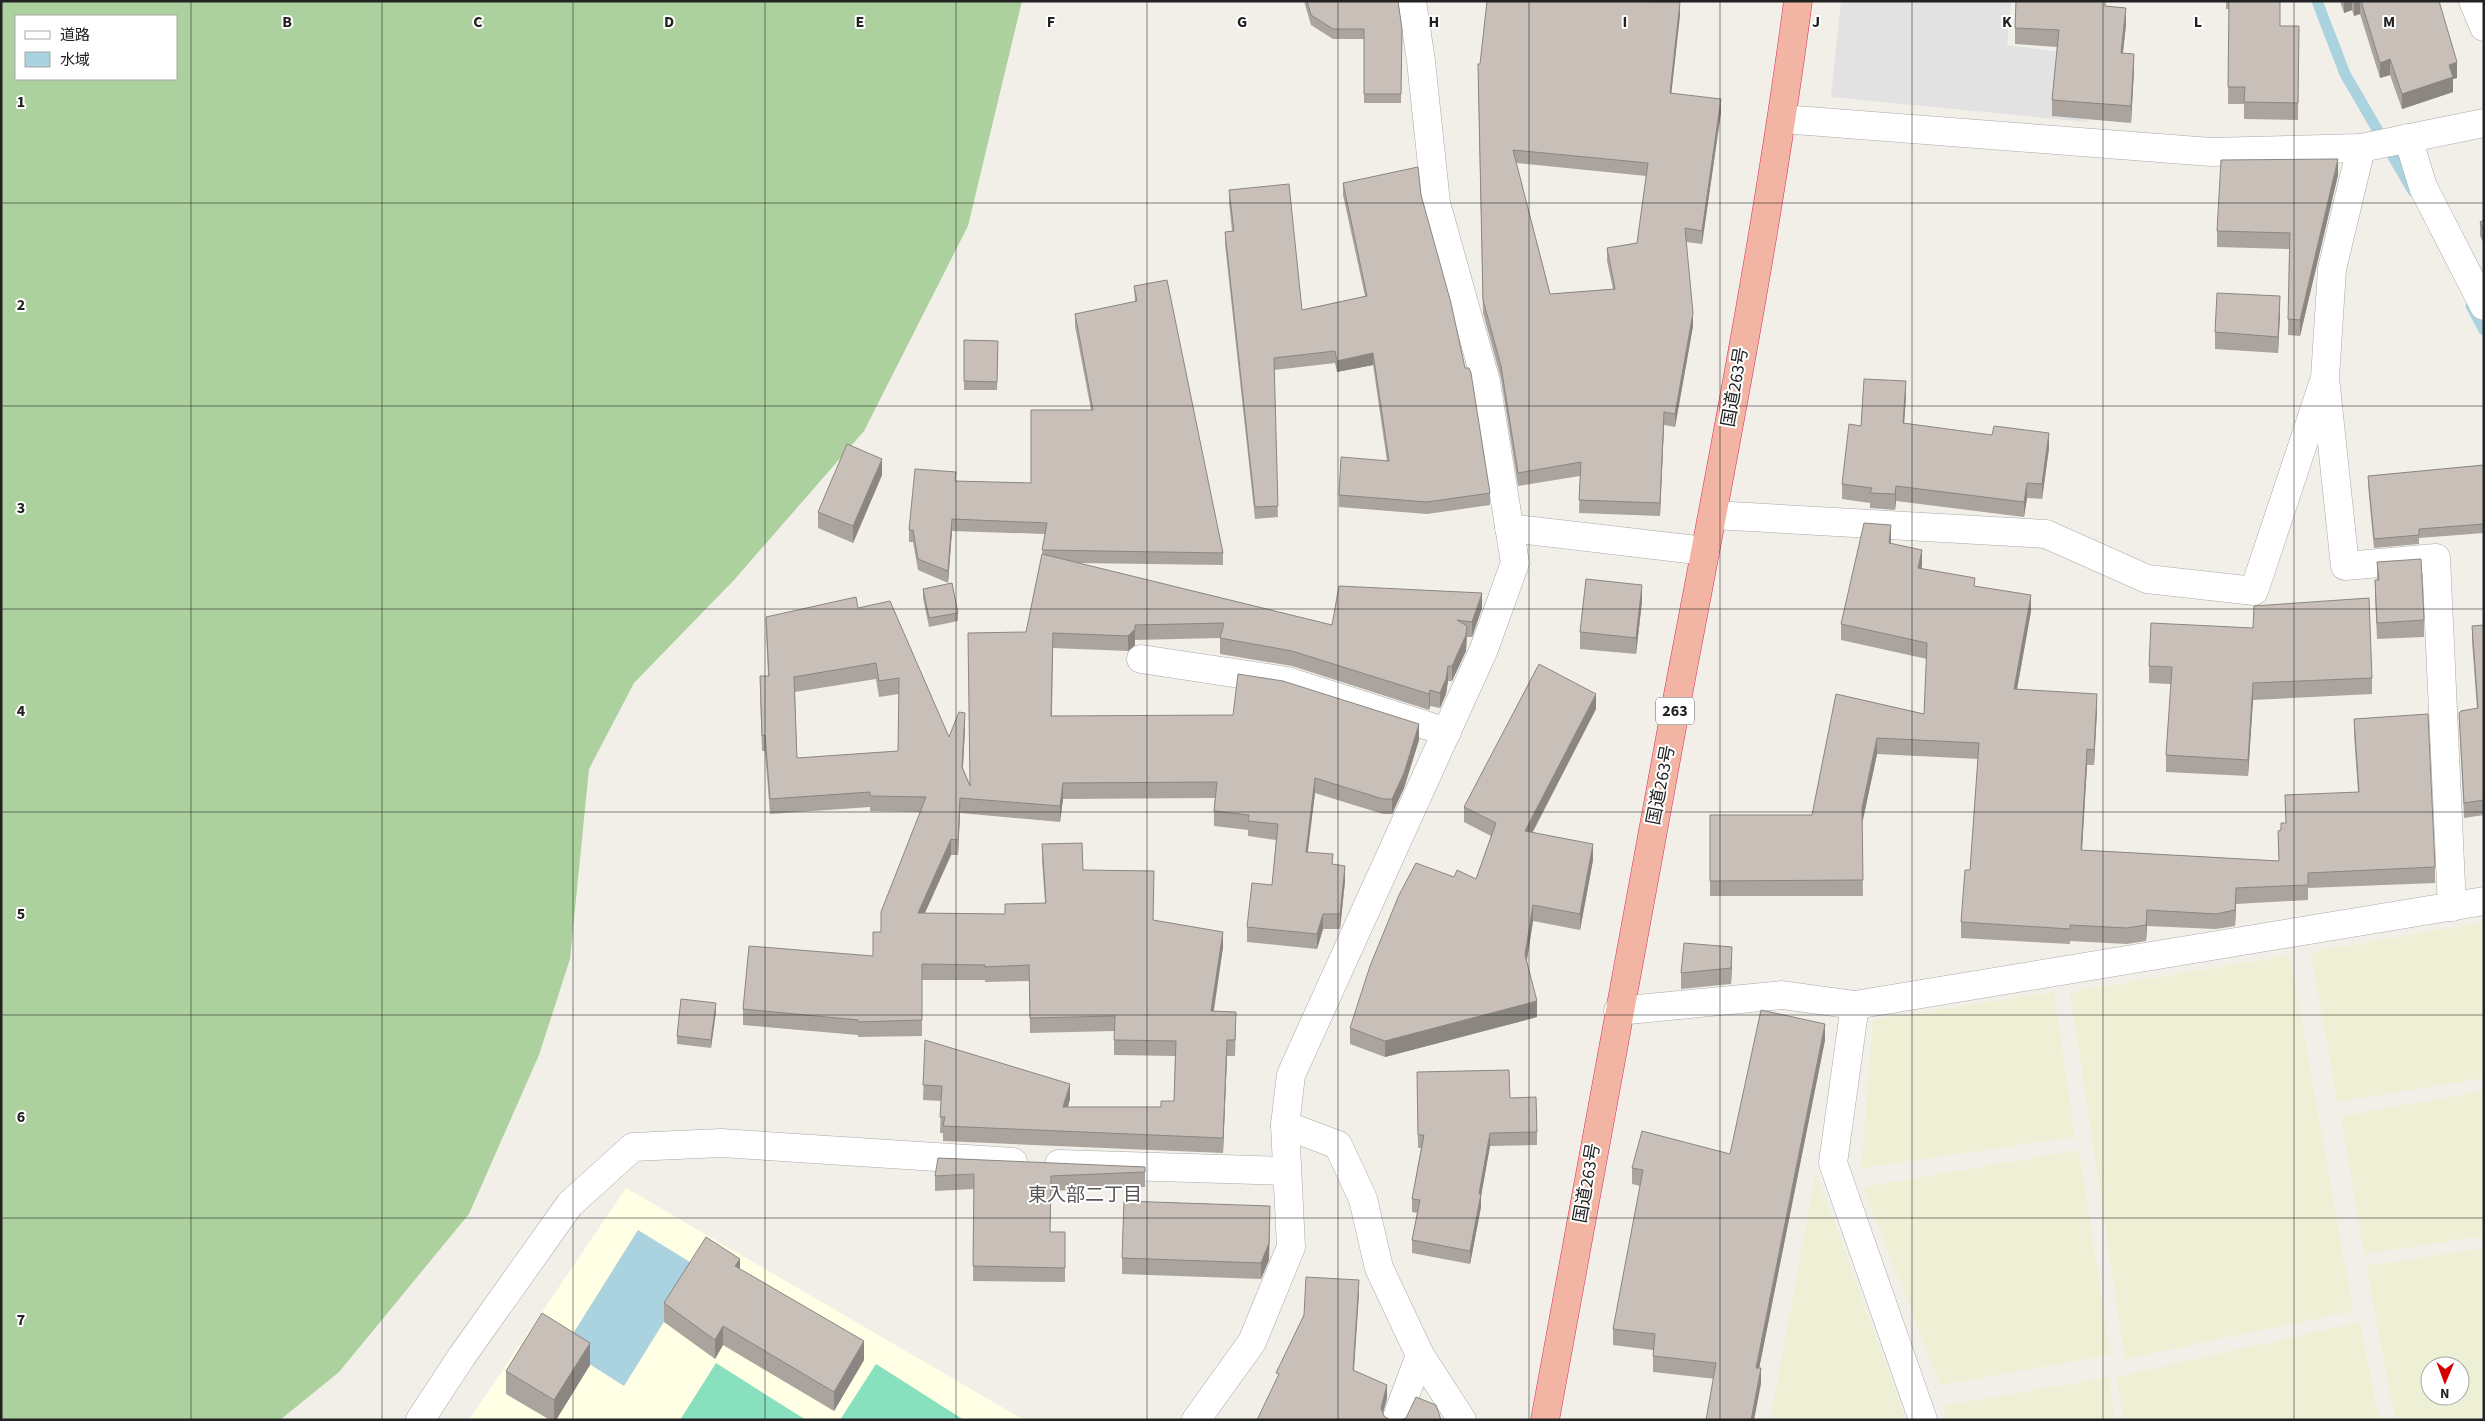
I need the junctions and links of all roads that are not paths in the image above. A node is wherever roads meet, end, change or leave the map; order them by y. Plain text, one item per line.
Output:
1 (1412, 1) edge
2 (1798, 1) edge
3 (2473, 1) edge
4 (2484, 27) edge
5 (1782, 119) junction
6 (2484, 123) edge
7 (2404, 138) junction
8 (2367, 146) junction
9 (2484, 306) edge
10 (2325, 378) junction
11 (1713, 515) junction
12 (1509, 528) junction
13 (1705, 550) junction
14 (1141, 658) dead end
15 (1447, 732) junction
16 (2484, 902) edge
17 (2452, 908) junction
18 (1855, 1005) junction
19 (1618, 1011) junction
20 (1285, 1125) junction
21 (1287, 1172) junction
22 (1420, 1355) junction
23 (420, 1420) edge
24 (1196, 1420) edge
25 (1396, 1420) edge
26 (1462, 1420) edge
27 (1545, 1420) edge
28 (1923, 1420) edge

1 - 12 street
2 - 5 highway, 国道263号 / 263
3 - 4 street
5 - 8 street
5 - 11 highway, 国道263号 / 263
6 - 7 street
7 - 8 street
7 - 9 street
8 - 10 street
10 - 11 street
10 - 17 street
11 - 13 highway, 国道263号 / 263
12 - 13 street
12 - 15 street
13 - 19 highway, 国道263号 / 263
14 - 15 street
15 - 20 street
16 - 17 street
17 - 18 street
18 - 19 street
18 - 28 street
19 - 27 highway, 国道263号 / 263
20 - 21 street
20 - 22 street
21 - 23 street
21 - 24 street
22 - 25 street
22 - 26 street

